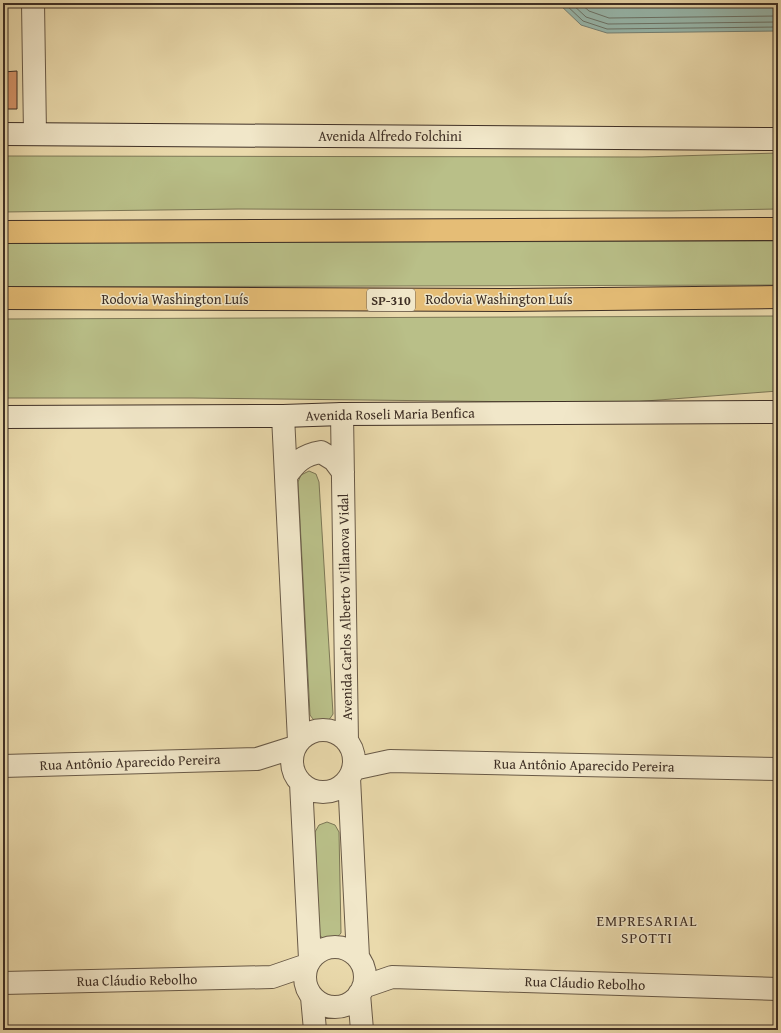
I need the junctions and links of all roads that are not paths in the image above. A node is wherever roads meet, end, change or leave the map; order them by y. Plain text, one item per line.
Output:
1 (33, 3) edge
2 (3, 134) edge
3 (35, 134) junction
4 (778, 139) edge
5 (778, 229) edge
6 (3, 232) edge
7 (778, 297) edge
8 (3, 298) edge
9 (778, 412) edge
10 (342, 414) junction
11 (283, 416) junction
12 (3, 418) edge
13 (343, 472) junction
14 (286, 476) junction
15 (297, 744) junction
16 (257, 759) junction
17 (350, 760) junction
18 (3, 766) edge
19 (778, 769) edge
20 (297, 776) junction
21 (360, 960) junction
22 (308, 962) junction
23 (272, 977) junction
24 (392, 977) junction
25 (3, 983) edge
26 (778, 989) edge
27 (361, 991) junction
28 (309, 993) junction
29 (315, 1030) edge
30 (362, 1030) edge

1 - 3 street
2 - 3 street, Avenida Alfredo Folchini
3 - 4 street, Avenida Alfredo Folchini
5 - 6 highway
7 - 8 highway, Rodovia Washington Luís / SP-310
9 - 10 street, Avenida Roseli Maria Benfica
10 - 11 street, Avenida Roseli Maria Benfica
10 - 13 street, Avenida Carlos Alberto Villanova Vidal
11 - 12 street, Avenida Roseli Maria Benfica
11 - 14 street
13 - 14 street
13 - 17 street, Avenida Carlos Alberto Villanova Vidal
14 - 15 street
15 - 16 street, Rua Antônio Aparecido Pereira
15 - 17 street
15 - 20 street
16 - 18 street, Rua Antônio Aparecido Pereira
16 - 20 street, Rua Antônio Aparecido Pereira
17 - 19 street, Rua Antônio Aparecido Pereira
17 - 20 street
17 - 21 street, Avenida Carlos Alberto Villanova Vidal
20 - 22 street
21 - 22 street
21 - 24 street, Rua Cláudio Rebolho
21 - 27 street
22 - 23 street, Rua Cláudio Rebolho
22 - 28 street
23 - 25 street, Rua Cláudio Rebolho
23 - 28 street, Rua Cláudio Rebolho
24 - 26 street, Rua Cláudio Rebolho
24 - 27 street, Rua Cláudio Rebolho
27 - 28 street
27 - 30 street
28 - 29 street

